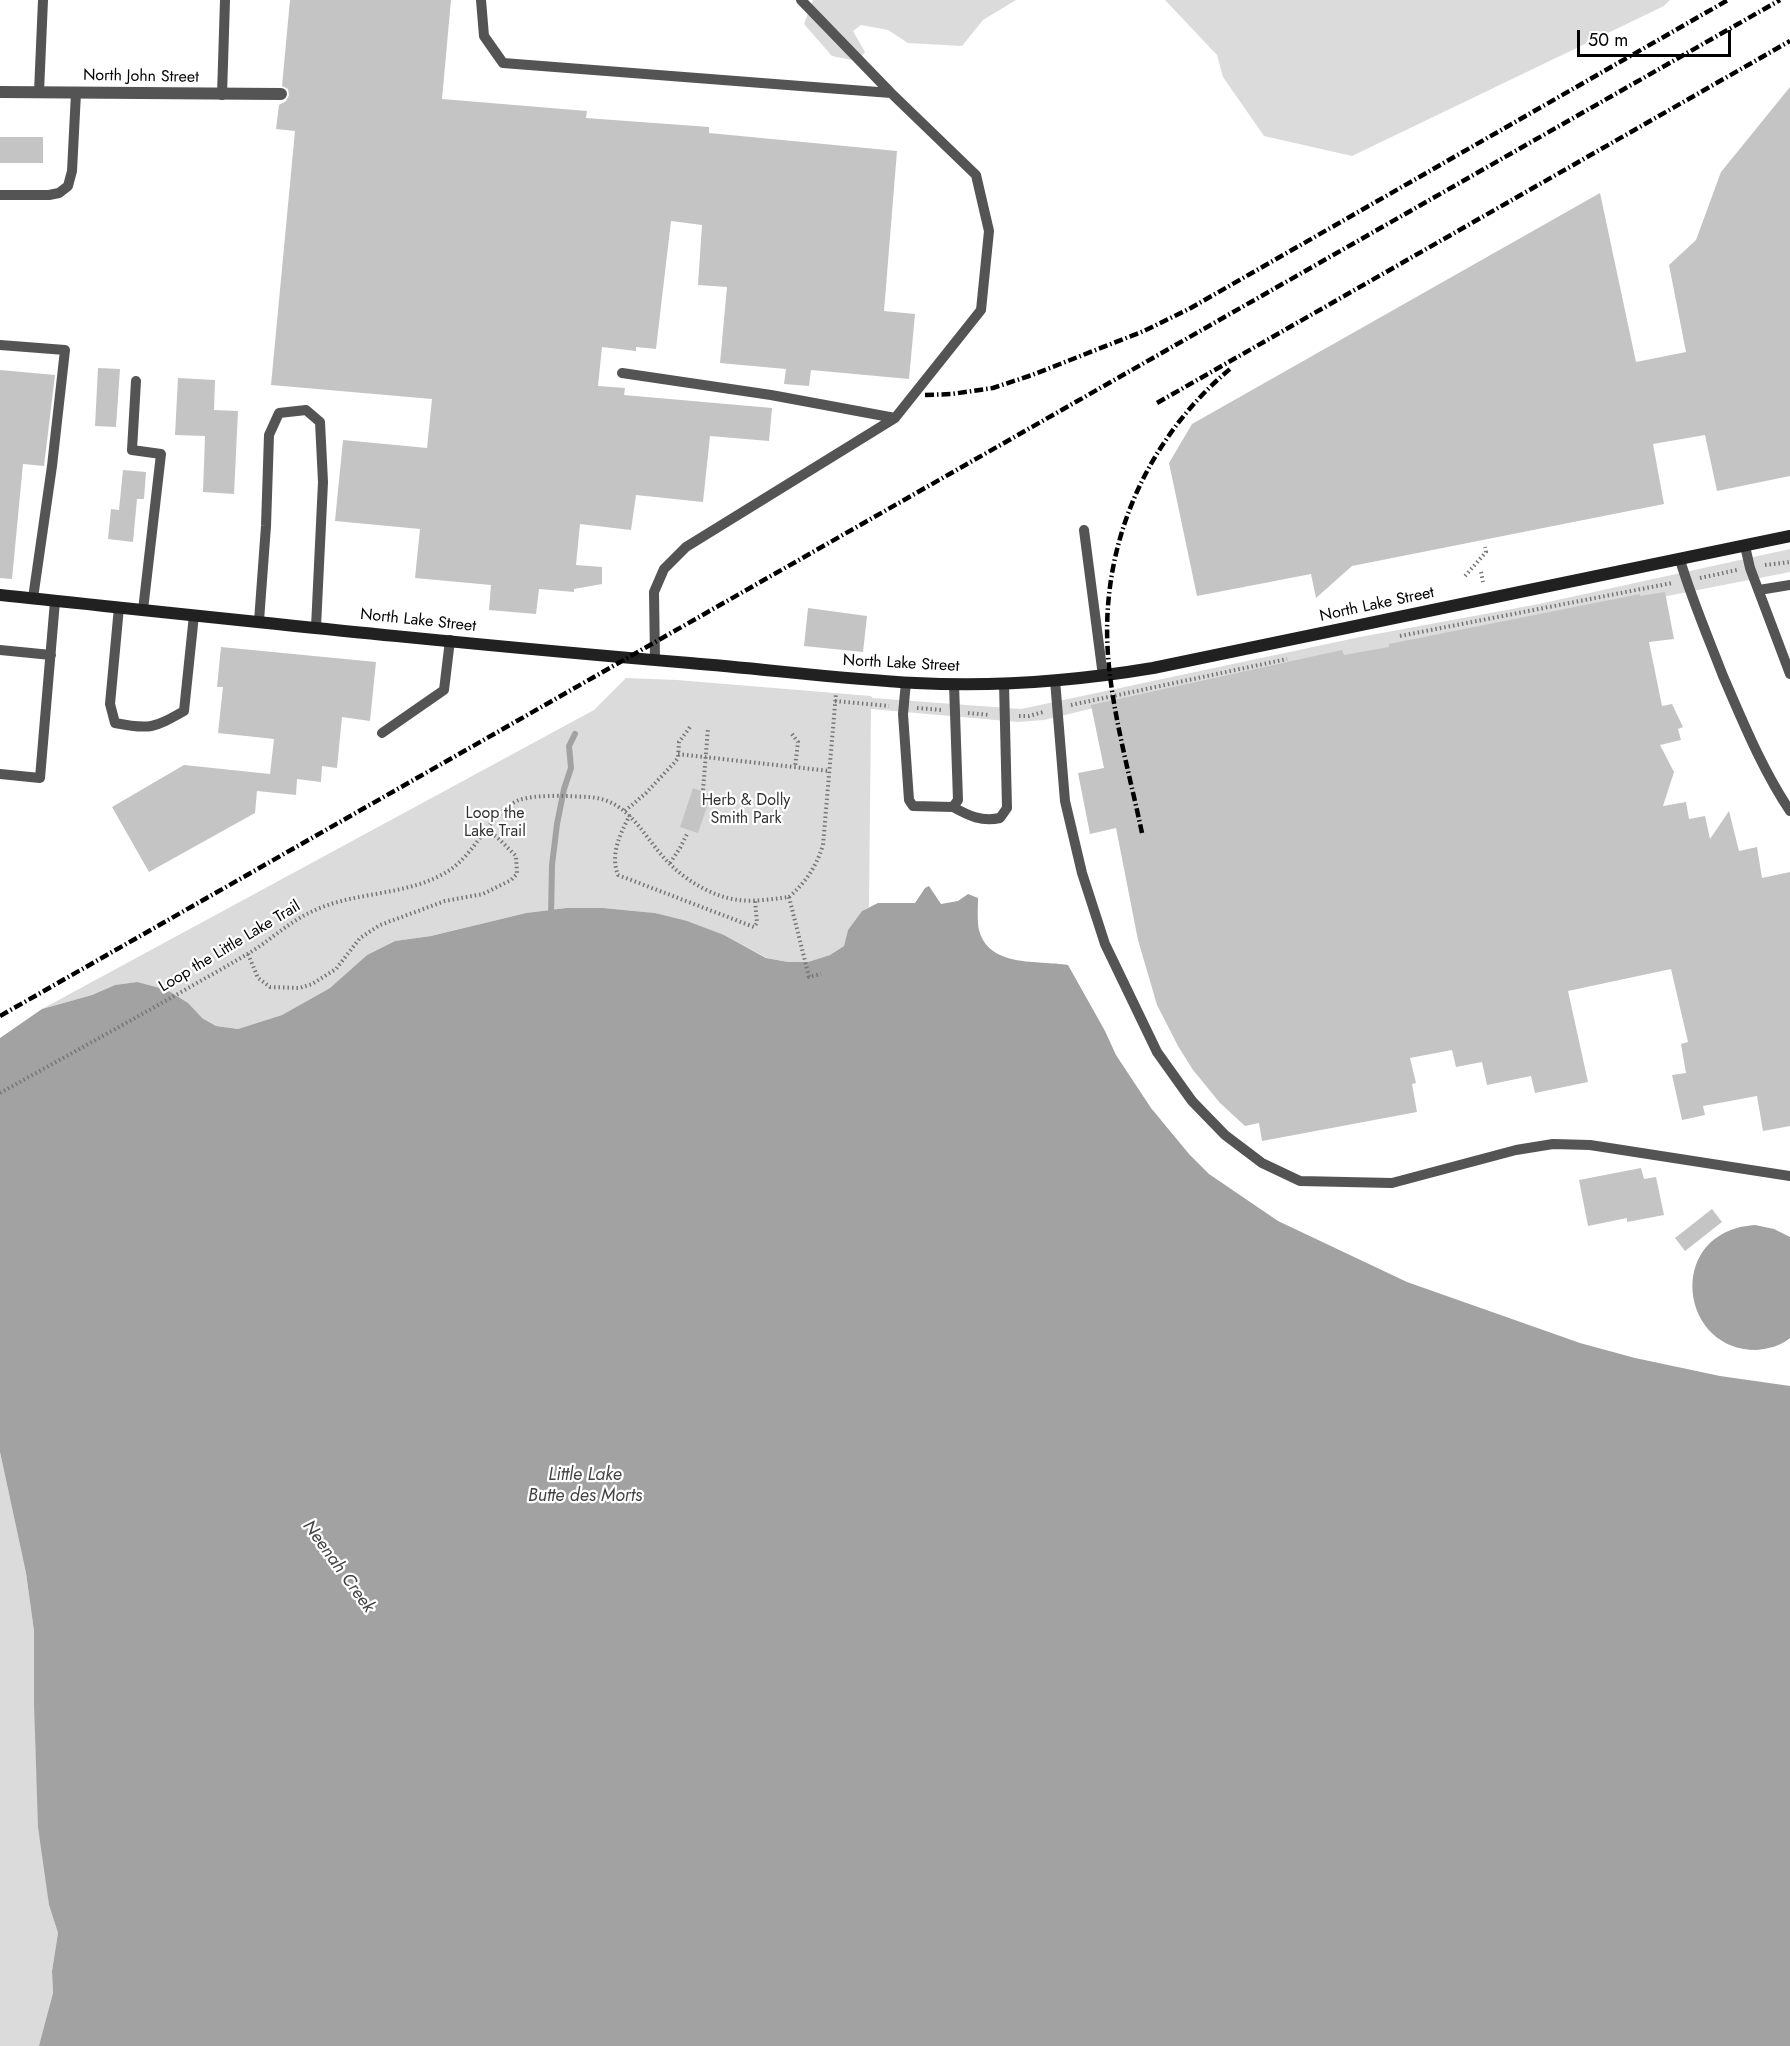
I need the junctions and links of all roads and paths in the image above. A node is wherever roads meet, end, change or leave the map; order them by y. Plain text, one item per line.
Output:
1 (43, 0) edge
2 (225, 0) edge
3 (481, 0) edge
4 (801, 0) edge
5 (0, 92) edge
6 (39, 92) junction
7 (76, 93) junction
8 (891, 93) junction
9 (222, 94) junction
10 (281, 94) dead end
11 (0, 195) edge
12 (0, 345) edge
13 (622, 373) dead end
14 (136, 381) dead end
15 (895, 418) junction
16 (1084, 530) dead end
17 (1790, 536) edge
18 (1745, 546) junction
19 (1485, 547) dead end
20 (1680, 560) junction
21 (1481, 572) dead end
22 (1465, 576) dead end
23 (1483, 582) dead end
24 (1790, 585) edge
25 (1759, 590) junction
26 (0, 595) edge
27 (33, 598) junction
28 (55, 600) junction
29 (119, 607) junction
30 (143, 610) junction
31 (194, 615) junction
32 (259, 621) junction
33 (316, 627) junction
34 (450, 640) junction
35 (0, 650) edge
36 (51, 655) junction
37 (656, 660) junction
38 (1790, 674) edge
39 (1103, 676) junction
40 (1055, 680) junction
41 (906, 682) junction
42 (1005, 683) junction
43 (954, 684) junction
44 (836, 701) dead end
45 (690, 727) dead end
46 (708, 728) dead end
47 (382, 733) dead end
48 (792, 734) dead end
49 (678, 754) junction
50 (706, 757) junction
51 (795, 767) junction
52 (830, 771) junction
53 (0, 774) edge
54 (703, 790) dead end
55 (953, 807) junction
56 (625, 811) junction
57 (1790, 811) edge
58 (630, 815) junction
59 (486, 830) junction
60 (688, 832) dead end
61 (670, 863) junction
62 (789, 897) junction
63 (755, 900) junction
64 (248, 954) junction
65 (821, 974) dead end
66 (0, 1093) edge
67 (1790, 1176) edge

1 - 6 lane
2 - 9 lane
3 - 8 lane
4 - 8 lane
5 - 6 street, North John Street
6 - 7 street, North John Street
7 - 9 street, North John Street
7 - 11 lane
8 - 15 lane
9 - 10 street, North John Street
12 - 27 lane
13 - 15 lane
14 - 30 lane
15 - 37 lane
16 - 39 lane
17 - 18 main road, North Lake Street
18 - 20 main road, North Lake Street
18 - 25 lane
19 - 22 path
20 - 39 main road, North Lake Street
20 - 57 lane
21 - 23 path
24 - 25 lane
25 - 38 lane
26 - 27 main road, North Lake Street
27 - 28 main road, North Lake Street
28 - 29 main road, North Lake Street
28 - 36 lane
29 - 30 main road, North Lake Street
29 - 31 lane
30 - 31 main road, North Lake Street
31 - 32 main road, North Lake Street
32 - 33 main road, North Lake Street
32 - 33 lane
33 - 34 main road, North Lake Street
34 - 37 main road, North Lake Street
34 - 47 lane
35 - 36 lane
36 - 53 lane
37 - 41 main road, North Lake Street
39 - 40 main road, North Lake Street
40 - 42 main road, North Lake Street
40 - 67 lane
41 - 43 main road, North Lake Street
41 - 55 lane
42 - 43 main road, North Lake Street
42 - 55 lane
43 - 55 lane
44 - 52 path
45 - 49 path
46 - 50 path
48 - 51 path
49 - 50 path
49 - 56 path
50 - 51 path
50 - 54 path
51 - 52 path
52 - 62 path
56 - 58 path, Loop the Little Lake Trail
56 - 59 path, Loop the Little Lake Trail
58 - 61 path, Loop the Little Lake Trail
58 - 63 path
59 - 64 path, Loop the Little Lake Trail
59 - 64 path
60 - 61 path
61 - 63 path, Loop the Little Lake Trail
62 - 63 path, Loop the Little Lake Trail
62 - 65 path
64 - 66 path, Loop the Little Lake Trail

